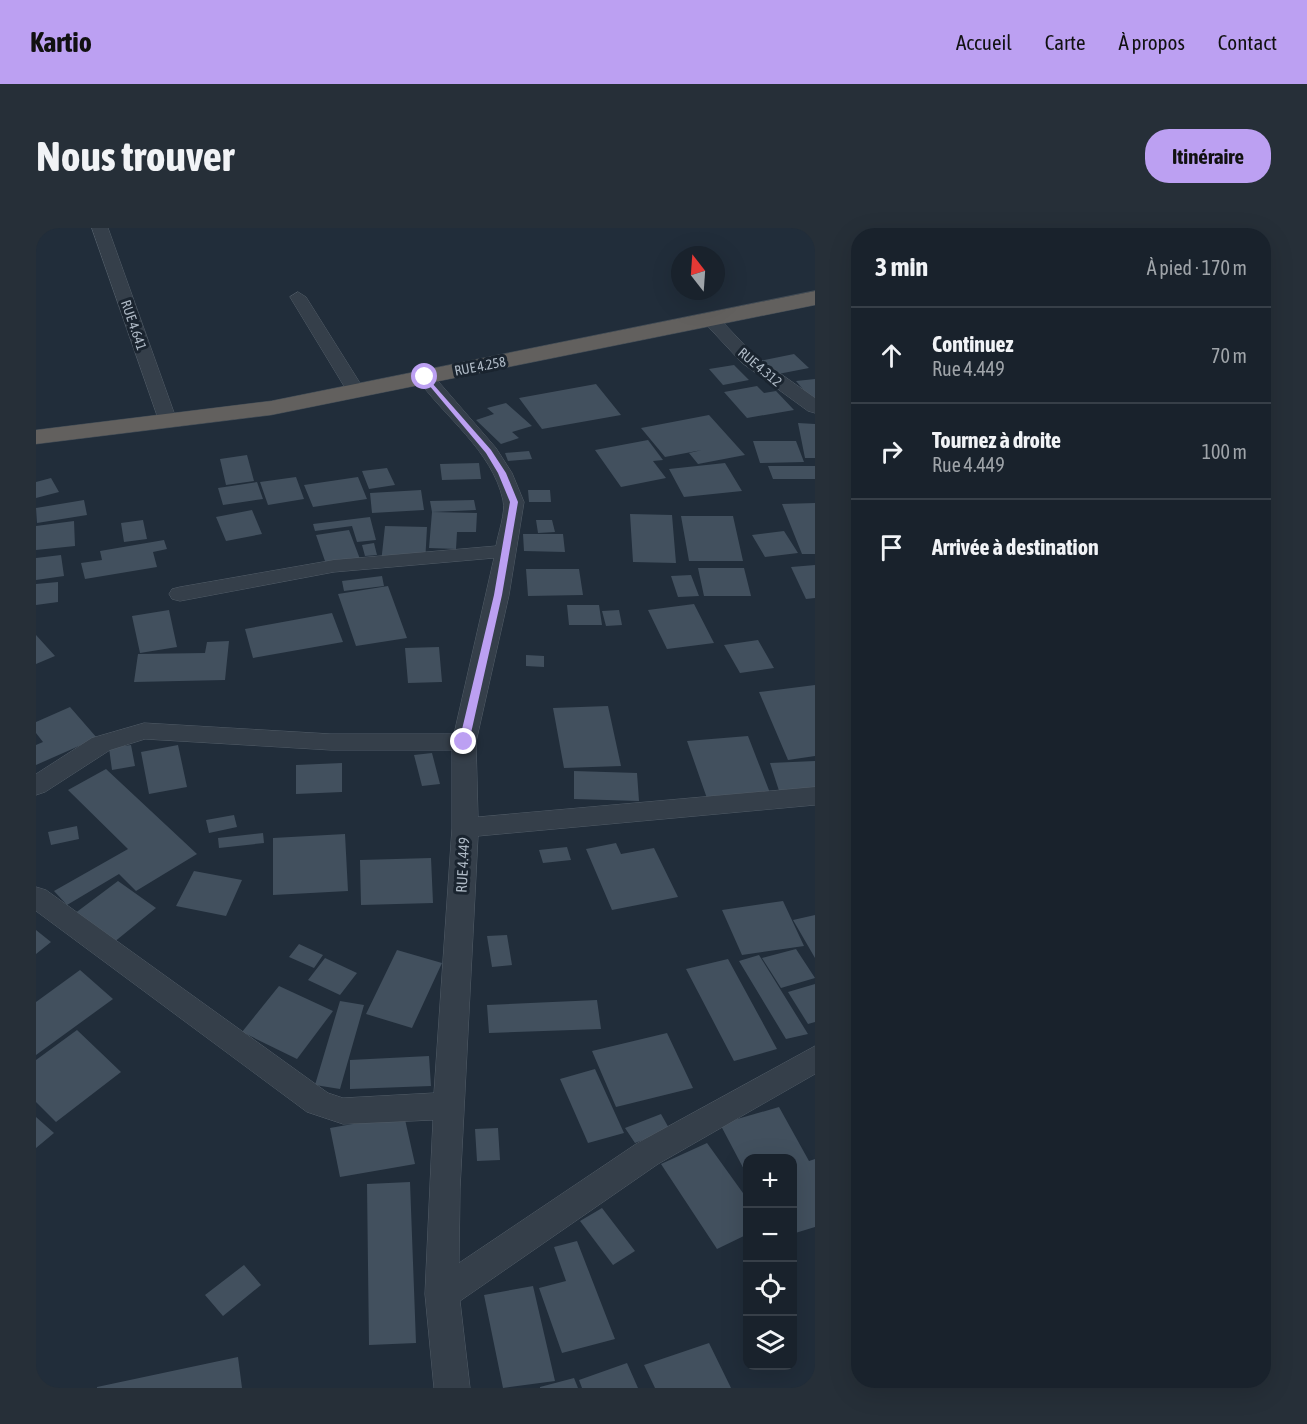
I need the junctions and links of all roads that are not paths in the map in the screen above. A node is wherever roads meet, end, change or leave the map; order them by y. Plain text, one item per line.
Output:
1 (99, 228) edge
2 (298, 297) dead end
3 (815, 298) edge
4 (711, 320) junction
5 (425, 377) junction
6 (356, 391) junction
7 (815, 407) edge
8 (168, 421) junction
9 (36, 437) edge
10 (506, 551) junction
11 (180, 594) dead end
12 (464, 742) junction
13 (36, 786) edge
14 (815, 796) edge
15 (465, 828) junction
16 (36, 897) edge
17 (815, 1059) edge
18 (449, 1106) junction
19 (442, 1294) junction
20 (452, 1388) edge

1 - 8 street, RUE 4.641
2 - 6 street
3 - 4 highway, RUE 4.258
4 - 5 highway, RUE 4.258
4 - 7 street, RUE 4.312
5 - 6 highway, RUE 4.258
5 - 10 street, RUE 4.449
6 - 8 highway, RUE 4.258
8 - 9 highway, RUE 4.258
10 - 11 street
10 - 12 street, RUE 4.449
12 - 13 street
12 - 15 street, RUE 4.449
14 - 15 street
15 - 18 street, RUE 4.449
16 - 18 street
17 - 19 street
18 - 19 street, RUE 4.449
19 - 20 street, RUE 4.449

